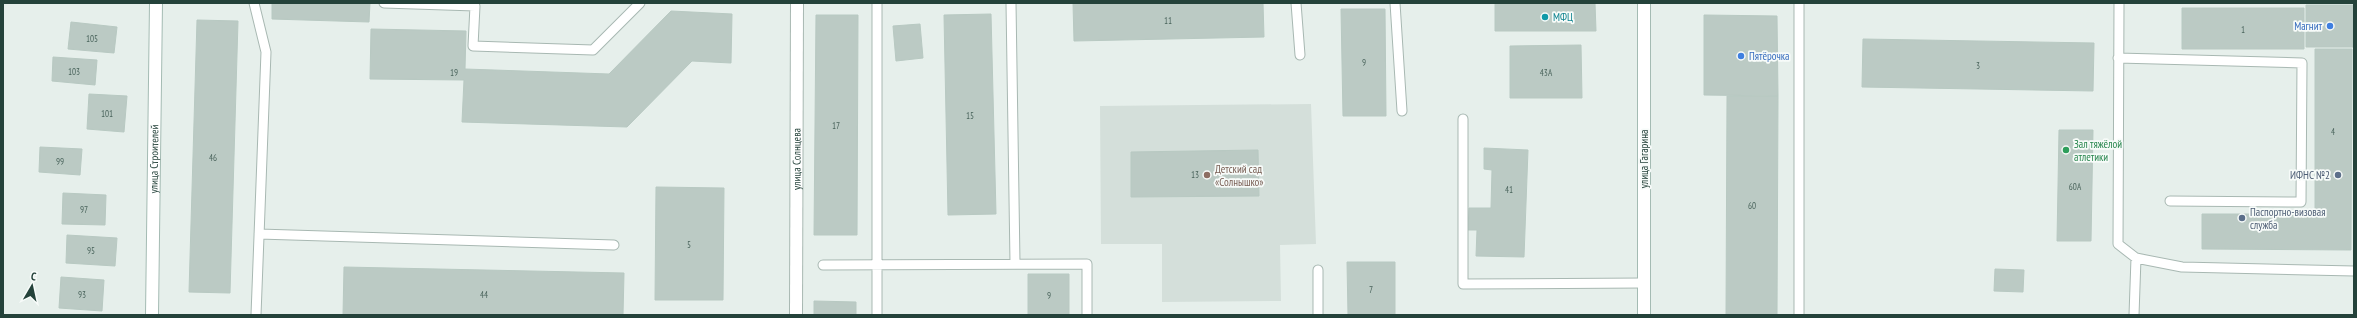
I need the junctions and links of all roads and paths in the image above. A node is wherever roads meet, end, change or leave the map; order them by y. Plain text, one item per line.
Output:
1 (156, 3) edge
2 (254, 3) edge
3 (384, 3) edge
4 (640, 3) edge
5 (797, 3) edge
6 (877, 3) edge
7 (1011, 3) edge
8 (1296, 3) edge
9 (1396, 3) edge
10 (1644, 3) edge
11 (1799, 3) edge
12 (2119, 3) edge
13 (1300, 55) dead end
14 (2118, 58) junction
15 (1402, 111) dead end
16 (1463, 119) dead end
17 (2170, 201) dead end
18 (259, 234) junction
19 (614, 245) dead end
20 (2136, 258) junction
21 (1015, 263) junction
22 (823, 265) dead end
23 (877, 266) junction
24 (1318, 270) dead end
25 (2354, 271) edge
26 (1644, 283) junction
27 (152, 315) edge
28 (256, 315) edge
29 (796, 315) edge
30 (877, 315) edge
31 (1087, 315) edge
32 (1318, 315) edge
33 (1644, 315) edge
34 (1799, 315) edge
35 (2134, 315) edge

1 - 27 main road, улица Строителей
2 - 18 lane
3 - 4 lane
5 - 29 main road, улица Солнцева
6 - 23 lane
7 - 21 lane
8 - 13 lane
9 - 15 lane
10 - 26 main road, улица Гагарина
11 - 34 lane
12 - 14 lane
14 - 17 lane
14 - 20 lane
16 - 26 lane
18 - 19 lane
18 - 28 lane
20 - 25 lane
20 - 35 lane
21 - 23 lane
21 - 31 lane
22 - 23 lane
23 - 30 lane
24 - 32 lane
26 - 33 main road, улица Гагарина

